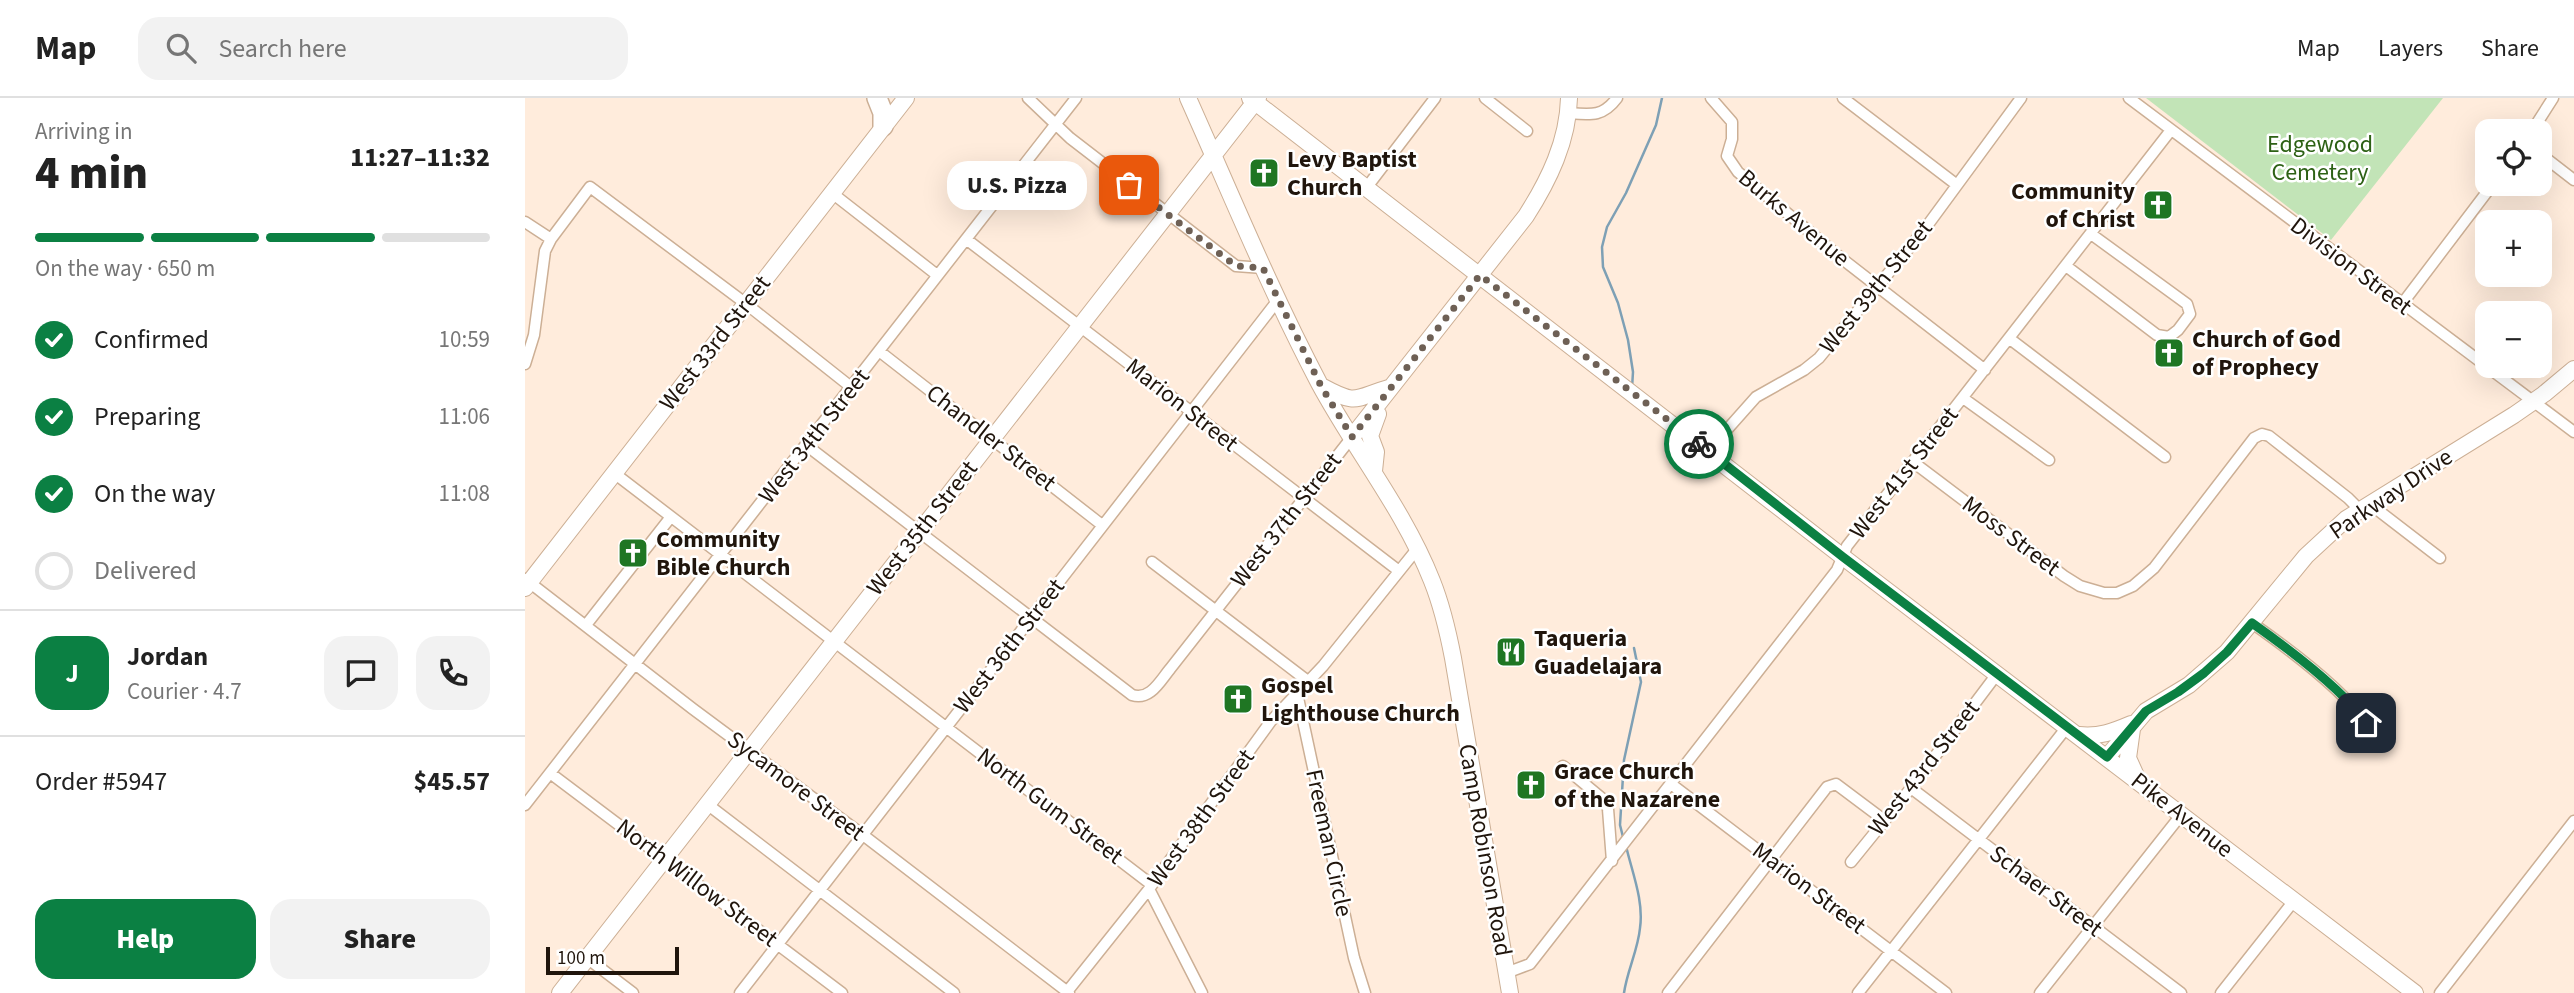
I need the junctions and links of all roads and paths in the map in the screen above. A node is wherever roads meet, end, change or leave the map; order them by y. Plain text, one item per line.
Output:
1 (877, 98) edge
2 (906, 98) edge
3 (1028, 98) edge
4 (1076, 98) edge
5 (1188, 98) edge
6 (1435, 98) edge
7 (1485, 98) edge
8 (1617, 98) edge
9 (1711, 98) edge
10 (1843, 98) edge
11 (2021, 98) edge
12 (2129, 98) edge
13 (2553, 98) edge
14 (1254, 99) edge
15 (1569, 105) edge
16 (2540, 119) edge
17 (1056, 124) junction
18 (883, 126) junction
19 (2171, 130) junction
20 (1527, 131) dead end
21 (1213, 154) junction
22 (2552, 163) edge
23 (2574, 180) edge
24 (1957, 185) junction
25 (1367, 187) junction
26 (832, 193) junction
27 (2484, 196) edge
28 (1167, 215) junction
29 (525, 222) edge
30 (2091, 234) junction
31 (551, 239) junction
32 (965, 239) junction
33 (2066, 266) junction
34 (1263, 268) junction
35 (937, 275) junction
36 (1480, 275) junction
37 (1876, 285) junction
38 (1278, 300) junction
39 (745, 303) junction
40 (2402, 304) junction
41 (1079, 325) junction
42 (2010, 339) junction
43 (879, 351) junction
44 (525, 364) edge
45 (2574, 369) edge
46 (1985, 370) junction
47 (1321, 386) junction
48 (851, 387) junction
49 (1391, 387) junction
50 (1963, 398) junction
51 (1381, 400) junction
52 (2533, 402) junction
53 (1192, 412) junction
54 (2574, 432) edge
55 (1352, 437) junction
56 (992, 439) junction
57 (806, 445) junction
58 (1708, 451) junction
59 (2165, 457) dead end
60 (2049, 460) dead end
61 (1913, 461) junction
62 (1374, 471) junction
63 (614, 473) junction
64 (1304, 498) junction
65 (2365, 505) junction
66 (670, 517) junction
67 (1102, 525) junction
68 (919, 533) junction
69 (1417, 549) junction
70 (721, 556) junction
71 (1843, 557) junction
72 (2440, 558) dead end
73 (1152, 562) dead end
74 (1399, 571) junction
75 (527, 583) edge
76 (1215, 610) junction
77 (1031, 618) junction
78 (2252, 623) junction
79 (586, 625) junction
80 (833, 642) junction
81 (637, 664) junction
82 (1997, 674) junction
83 (1309, 682) junction
84 (1297, 693) junction
85 (2134, 723) junction
86 (2366, 723) dead end
87 (946, 727) junction
88 (2073, 731) junction
89 (748, 751) junction
90 (2107, 757) junction
91 (1563, 766) dead end
92 (550, 773) junction
93 (1671, 784) junction
94 (2143, 785) junction
95 (1911, 788) junction
96 (707, 804) junction
97 (525, 805) edge
98 (2181, 815) junction
99 (1884, 820) junction
100 (2574, 821) edge
101 (863, 835) junction
102 (1978, 839) junction
103 (1615, 857) junction
104 (665, 859) junction
105 (1771, 860) junction
106 (1851, 862) dead end
107 (1150, 887) junction
108 (820, 891) junction
109 (2294, 902) junction
110 (2093, 926) junction
111 (779, 945) junction
112 (1891, 951) junction
113 (587, 958) junction
114 (1506, 973) junction
115 (1068, 992) edge
116 (560, 993) edge
117 (633, 993) edge
118 (740, 993) edge
119 (842, 993) edge
120 (954, 993) edge
121 (1202, 993) edge
122 (1365, 993) edge
123 (1510, 993) edge
124 (1668, 993) edge
125 (1858, 993) edge
126 (1947, 993) edge
127 (2040, 993) edge
128 (2181, 993) edge
129 (2221, 993) edge
130 (2415, 993) edge
131 (2441, 993) edge

1 - 18 highway
2 - 18 street, West 33rd Street
3 - 17 street
4 - 17 street, West 34th Street
5 - 21 street, Camp Robinson Road
6 - 25 street
7 - 20 street
8 - 15 street
9 - 37 street, Burks Avenue
10 - 24 street
11 - 24 street, West 39th Street
12 - 19 street, Division Street
13 - 16 street
14 - 21 street, West 35th Street
14 - 25 street, Pike Avenue
15 - 36 street, West 37th Street
17 - 28 street
17 - 32 street, West 34th Street
18 - 26 street, West 33rd Street
19 - 30 street, West 41st Street
19 - 40 street, Division Street
21 - 28 street, West 35th Street
21 - 34 street, Camp Robinson Road
22 - 23 street
24 - 37 street, West 39th Street
25 - 36 street, Pike Avenue
26 - 35 street
26 - 39 street, West 33rd Street
27 - 40 street
28 - 34 street
28 - 41 street, West 35th Street
29 - 31 street
30 - 33 street, West 41st Street
30 - 33 street
31 - 39 street
31 - 44 street
32 - 35 street, West 34th Street
32 - 41 street, Marion Street
33 - 42 street, West 41st Street
34 - 38 street, Camp Robinson Road
35 - 43 street, West 34th Street
36 - 49 street, West 37th Street
36 - 58 street, Pike Avenue
37 - 46 street, Burks Avenue
37 - 58 street, West 39th Street
38 - 47 street, Camp Robinson Road
38 - 53 street, West 36th Street
39 - 48 street
39 - 63 street, West 33rd Street
40 - 52 street, Division Street
41 - 53 street, Marion Street
41 - 56 street, West 35th Street
42 - 46 street, West 41st Street
42 - 59 street
43 - 48 street, West 34th Street
43 - 56 street, Chandler Street
45 - 52 street, Parkway Drive
46 - 50 street, West 41st Street
47 - 49 street
47 - 55 street, Camp Robinson Road
48 - 57 street, West 34th Street
49 - 51 street, West 37th Street
50 - 60 street
50 - 61 street, West 41st Street
51 - 55 street, West 37th Street
51 - 62 street
52 - 54 street, Division Street
52 - 65 street, Parkway Drive
53 - 64 street, Marion Street
53 - 67 street, West 36th Street
55 - 62 street, Camp Robinson Road
55 - 64 street, West 37th Street
56 - 67 street, Chandler Street
56 - 68 street, West 35th Street
57 - 68 street
57 - 70 street, West 34th Street
58 - 71 street, Pike Avenue
61 - 65 street, Moss Street
61 - 71 street, West 41st Street
62 - 69 street, Camp Robinson Road
63 - 66 street, North Gum Street
63 - 75 street, West 33rd Street
64 - 74 street, Marion Street
64 - 76 street, West 37th Street
65 - 72 street
65 - 78 street, Parkway Drive
66 - 70 street, North Gum Street
66 - 79 street
67 - 77 street, West 36th Street
68 - 77 street
68 - 80 street, West 35th Street
69 - 74 street, West 38th Street
69 - 114 street, Camp Robinson Road
70 - 80 street, North Gum Street
70 - 81 street, West 34th Street
71 - 82 street, Pike Avenue
71 - 93 street, West 41st Street
73 - 76 street
74 - 83 street, West 38th Street
75 - 79 street, Sycamore Street
76 - 77 street, West 37th Street
76 - 83 street
77 - 87 street, West 36th Street
78 - 85 street, Parkway Drive
78 - 86 street
79 - 81 street, Sycamore Street
80 - 87 street, North Gum Street
80 - 89 street, West 35th Street
81 - 89 street, Sycamore Street
81 - 92 street, West 34th Street
82 - 88 street, Pike Avenue
82 - 95 street, West 43rd Street
83 - 84 street, West 38th Street
84 - 107 street, West 38th Street
84 - 122 street, Freeman Circle
85 - 88 street, Parkway Drive
85 - 90 street, Parkway Drive
85 - 94 street
87 - 101 street, West 36th Street
87 - 107 street, North Gum Street
88 - 90 street, Pike Avenue
88 - 102 street
89 - 96 street, West 35th Street
89 - 101 street, Sycamore Street
90 - 94 street, Pike Avenue
91 - 103 street
92 - 97 street, West 34th Street
92 - 104 street, North Willow Street
93 - 103 street, West 41st Street
93 - 105 street, Marion Street
94 - 98 street, Pike Avenue
95 - 99 street, West 43rd Street
95 - 102 street, Schaer Street
96 - 104 street, West 35th Street
96 - 108 street
98 - 109 street, Pike Avenue
98 - 110 street
99 - 105 street
99 - 106 street, West 43rd Street
100 - 131 street
101 - 108 street, West 36th Street
101 - 115 street, Sycamore Street
102 - 110 street, Schaer Street
102 - 112 street
103 - 114 street, West 41st Street
104 - 111 street, North Willow Street
104 - 113 street, West 35th Street
105 - 112 street, Marion Street
105 - 124 street
107 - 115 street, West 38th Street
107 - 121 street
108 - 111 street, West 36th Street
108 - 120 street
109 - 129 street
109 - 130 street, Pike Avenue
110 - 127 street
110 - 128 street, Schaer Street
111 - 118 street, West 36th Street
111 - 119 street, North Willow Street
112 - 125 street
112 - 126 street, Marion Street
113 - 116 street, West 35th Street
113 - 117 street
114 - 123 street, Camp Robinson Road

